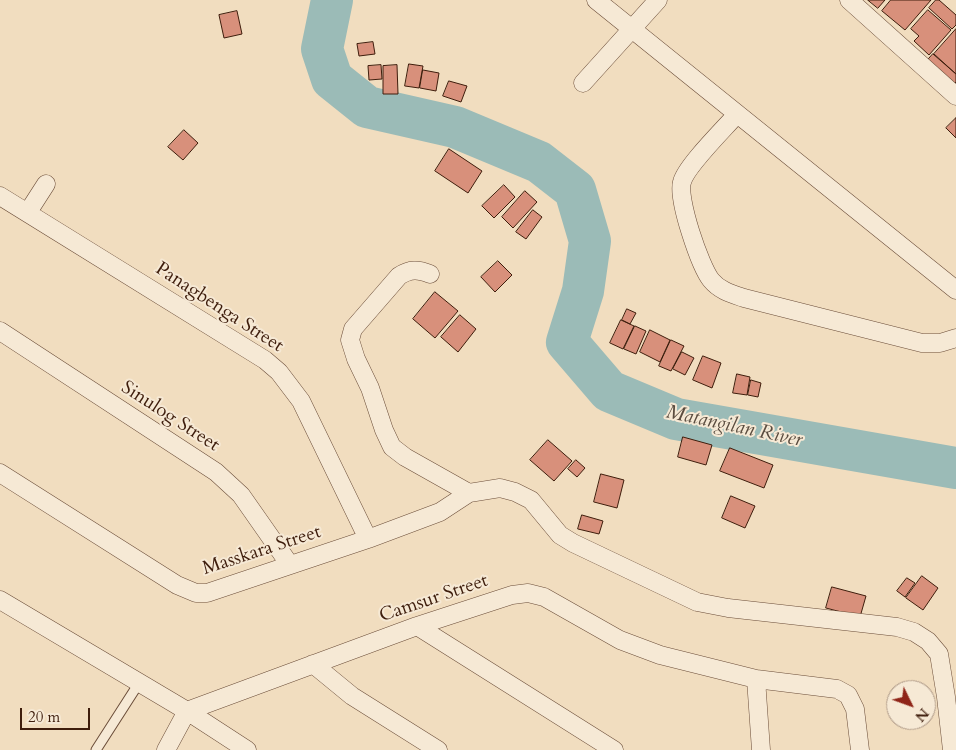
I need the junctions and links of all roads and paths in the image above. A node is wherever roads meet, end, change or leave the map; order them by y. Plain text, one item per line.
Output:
1 (596, 0) edge
2 (658, 0) edge
3 (849, 0) edge
4 (632, 28) junction
5 (583, 84) dead end
6 (956, 96) edge
7 (737, 114) junction
8 (46, 184) dead end
9 (0, 196) edge
10 (28, 212) junction
11 (430, 274) dead end
12 (956, 290) edge
13 (0, 331) edge
14 (956, 338) edge
15 (0, 473) edge
16 (469, 493) junction
17 (368, 539) junction
18 (290, 565) junction
19 (0, 600) edge
20 (417, 626) junction
21 (313, 664) junction
22 (756, 679) junction
23 (139, 683) junction
24 (187, 712) junction
25 (96, 750) edge
26 (166, 750) edge
27 (248, 750) edge
28 (438, 750) edge
29 (614, 750) edge
30 (761, 750) edge
31 (860, 750) edge
32 (952, 750) edge

1 - 4 street
2 - 4 street
3 - 6 street
4 - 5 street
4 - 7 street
7 - 12 street
7 - 14 street
8 - 10 street
9 - 10 street, Panagbenga Street
10 - 17 street, Panagbenga Street
11 - 16 street
13 - 18 street, Sinulog Street
15 - 18 street, Masskara Street
16 - 17 street, Masskara Street
16 - 32 street
17 - 18 street, Masskara Street
19 - 23 street
20 - 21 street, Camsur Street
20 - 22 street, Camsur Street
20 - 29 street
21 - 24 street, Camsur Street
21 - 28 street
22 - 30 street
22 - 31 street, Camsur Street
23 - 24 street
23 - 25 lane
24 - 26 street
24 - 27 street

